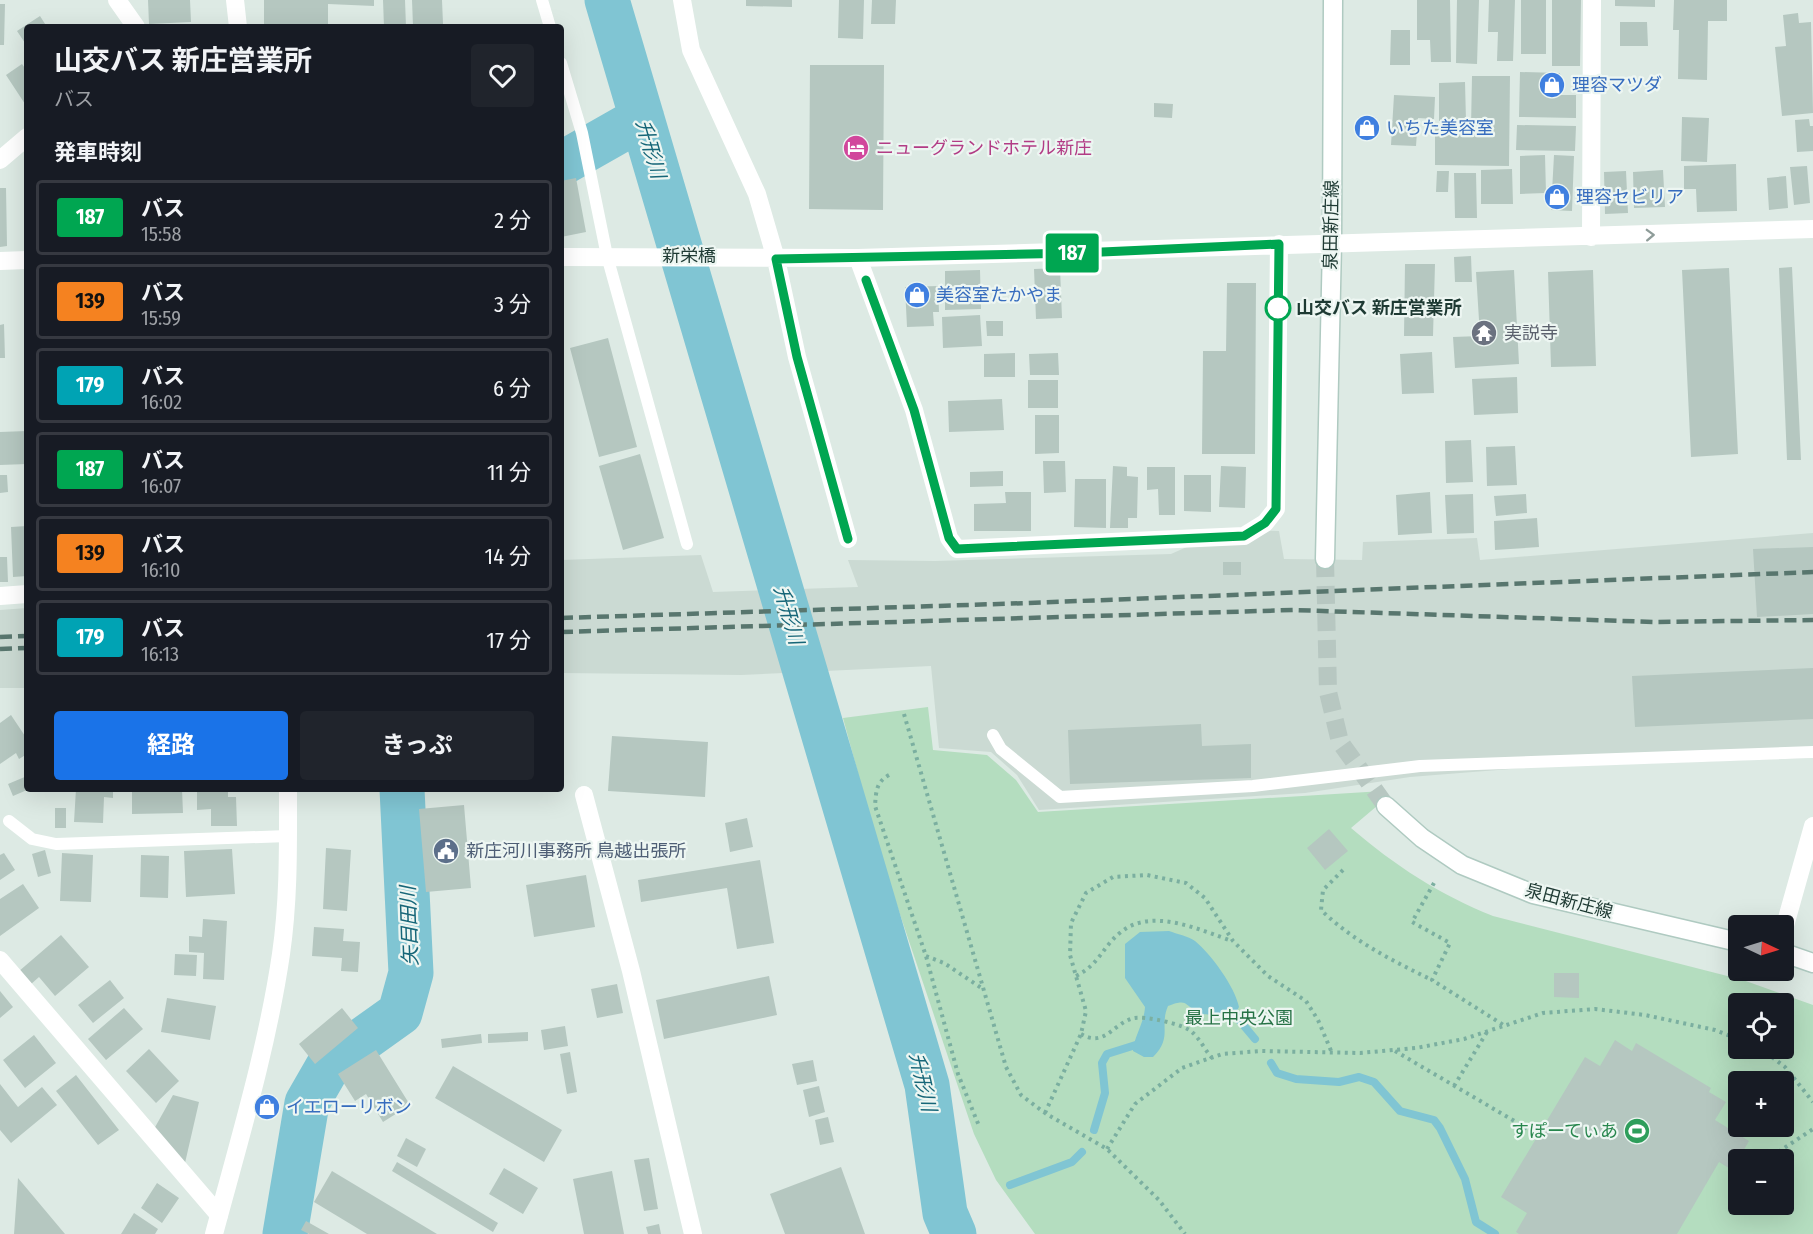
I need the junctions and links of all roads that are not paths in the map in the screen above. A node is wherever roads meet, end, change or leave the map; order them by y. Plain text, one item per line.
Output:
1 (117, 0) edge
2 (235, 0) edge
3 (542, 0) edge
4 (682, 0) edge
5 (1333, 0) edge
6 (1592, 0) edge
7 (134, 24) edge
8 (238, 24) edge
9 (549, 24) edge
10 (564, 73) edge
11 (24, 140) edge
12 (0, 160) edge
13 (1813, 230) edge
14 (1592, 237) junction
15 (1332, 243) junction
16 (1279, 244) junction
17 (607, 256) junction
18 (564, 257) edge
19 (858, 258) junction
20 (776, 259) junction
21 (24, 260) edge
22 (0, 261) edge
23 (848, 539) dead end
24 (687, 544) dead end
25 (1325, 558) tunnel mouth
26 (24, 594) edge
27 (0, 596) edge
28 (993, 735) dead end
29 (1813, 752) edge
30 (288, 792) edge
31 (584, 795) dead end
32 (1386, 806) tunnel mouth
33 (9, 821) dead end
34 (1813, 826) edge
35 (288, 836) junction
36 (1788, 915) edge
37 (1728, 940) edge
38 (1794, 956) edge
39 (0, 960) edge
40 (1813, 963) edge
41 (219, 1215) junction
42 (214, 1234) edge
43 (693, 1234) edge

1 - 7 street
2 - 8 street
3 - 9 lane
4 - 20 street
5 - 15 street, 泉田新庄線
6 - 14 street
10 - 17 lane
11 - 12 street
14 -> 13 street, 新栄橋
14 - 15 street, 新栄橋
15 - 16 street, 新栄橋
15 - 25 street, 泉田新庄線
16 - 19 street, 新栄橋
16 - 19 street
17 - 18 street, 新栄橋
17 - 20 street, 新栄橋
17 - 24 lane
19 - 20 street, 新栄橋
20 - 23 street
21 - 22 street
26 - 27 street
28 - 29 lane
30 - 35 street
31 - 43 street
32 - 37 street, 泉田新庄線
33 - 35 lane
34 - 36 street
35 - 41 street
38 - 40 street
39 - 41 street
41 - 42 street

